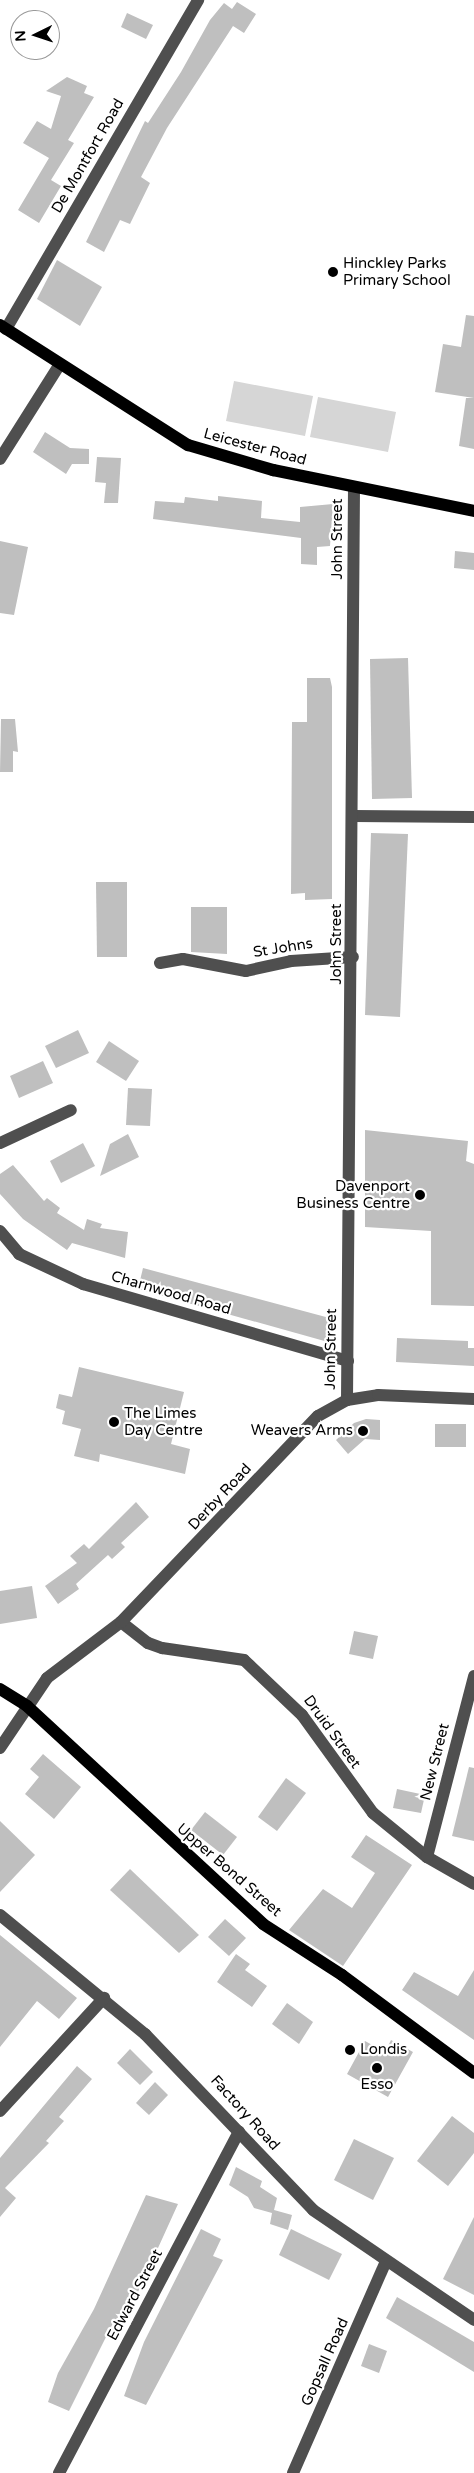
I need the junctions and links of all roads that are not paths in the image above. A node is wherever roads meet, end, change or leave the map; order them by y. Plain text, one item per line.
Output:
1 (198, 0) edge
2 (3, 327) edge
3 (60, 364) junction
4 (0, 460) edge
5 (354, 488) junction
6 (474, 511) edge
7 (354, 816) junction
8 (474, 817) edge
9 (353, 957) junction
10 (160, 963) dead end
11 (71, 1110) dead end
12 (0, 1143) edge
13 (0, 1231) edge
14 (348, 1361) junction
15 (474, 1399) edge
16 (347, 1400) junction
17 (120, 1622) junction
18 (474, 1676) edge
19 (0, 1689) edge
20 (27, 1706) junction
21 (0, 1748) edge
22 (427, 1857) junction
23 (474, 1884) edge
24 (0, 1915) edge
25 (104, 1998) junction
26 (474, 2073) edge
27 (0, 2111) edge
28 (239, 2131) junction
29 (385, 2263) junction
30 (474, 2320) edge
31 (59, 2473) edge
32 (293, 2473) edge

1 - 2 street, De Montfort Road
2 - 3 main road, Leicester Road
3 - 4 street
3 - 5 main road, Leicester Road
5 - 6 main road, Leicester Road
5 - 7 street, John Street
7 - 8 street
7 - 9 street, John Street
9 - 10 street, St Johns
9 - 14 street, John Street
11 - 12 street
13 - 14 street, Charnwood Road
14 - 16 street, John Street
15 - 16 street, Derby Road
16 - 17 street, Derby Road
17 - 20 street, Derby Road
17 - 22 street, Druid Street
18 - 22 street, New Street
19 - 20 main road, Upper Bond Street
20 - 21 street, Derby Road
20 - 26 main road, Upper Bond Street
22 - 23 street, Druid Street
24 - 25 street, Factory Road
25 - 27 street
25 - 28 street, Factory Road
28 - 29 street, Factory Road
28 - 31 street, Edward Street
29 - 30 street, Factory Road
29 - 32 street, Gopsall Road

